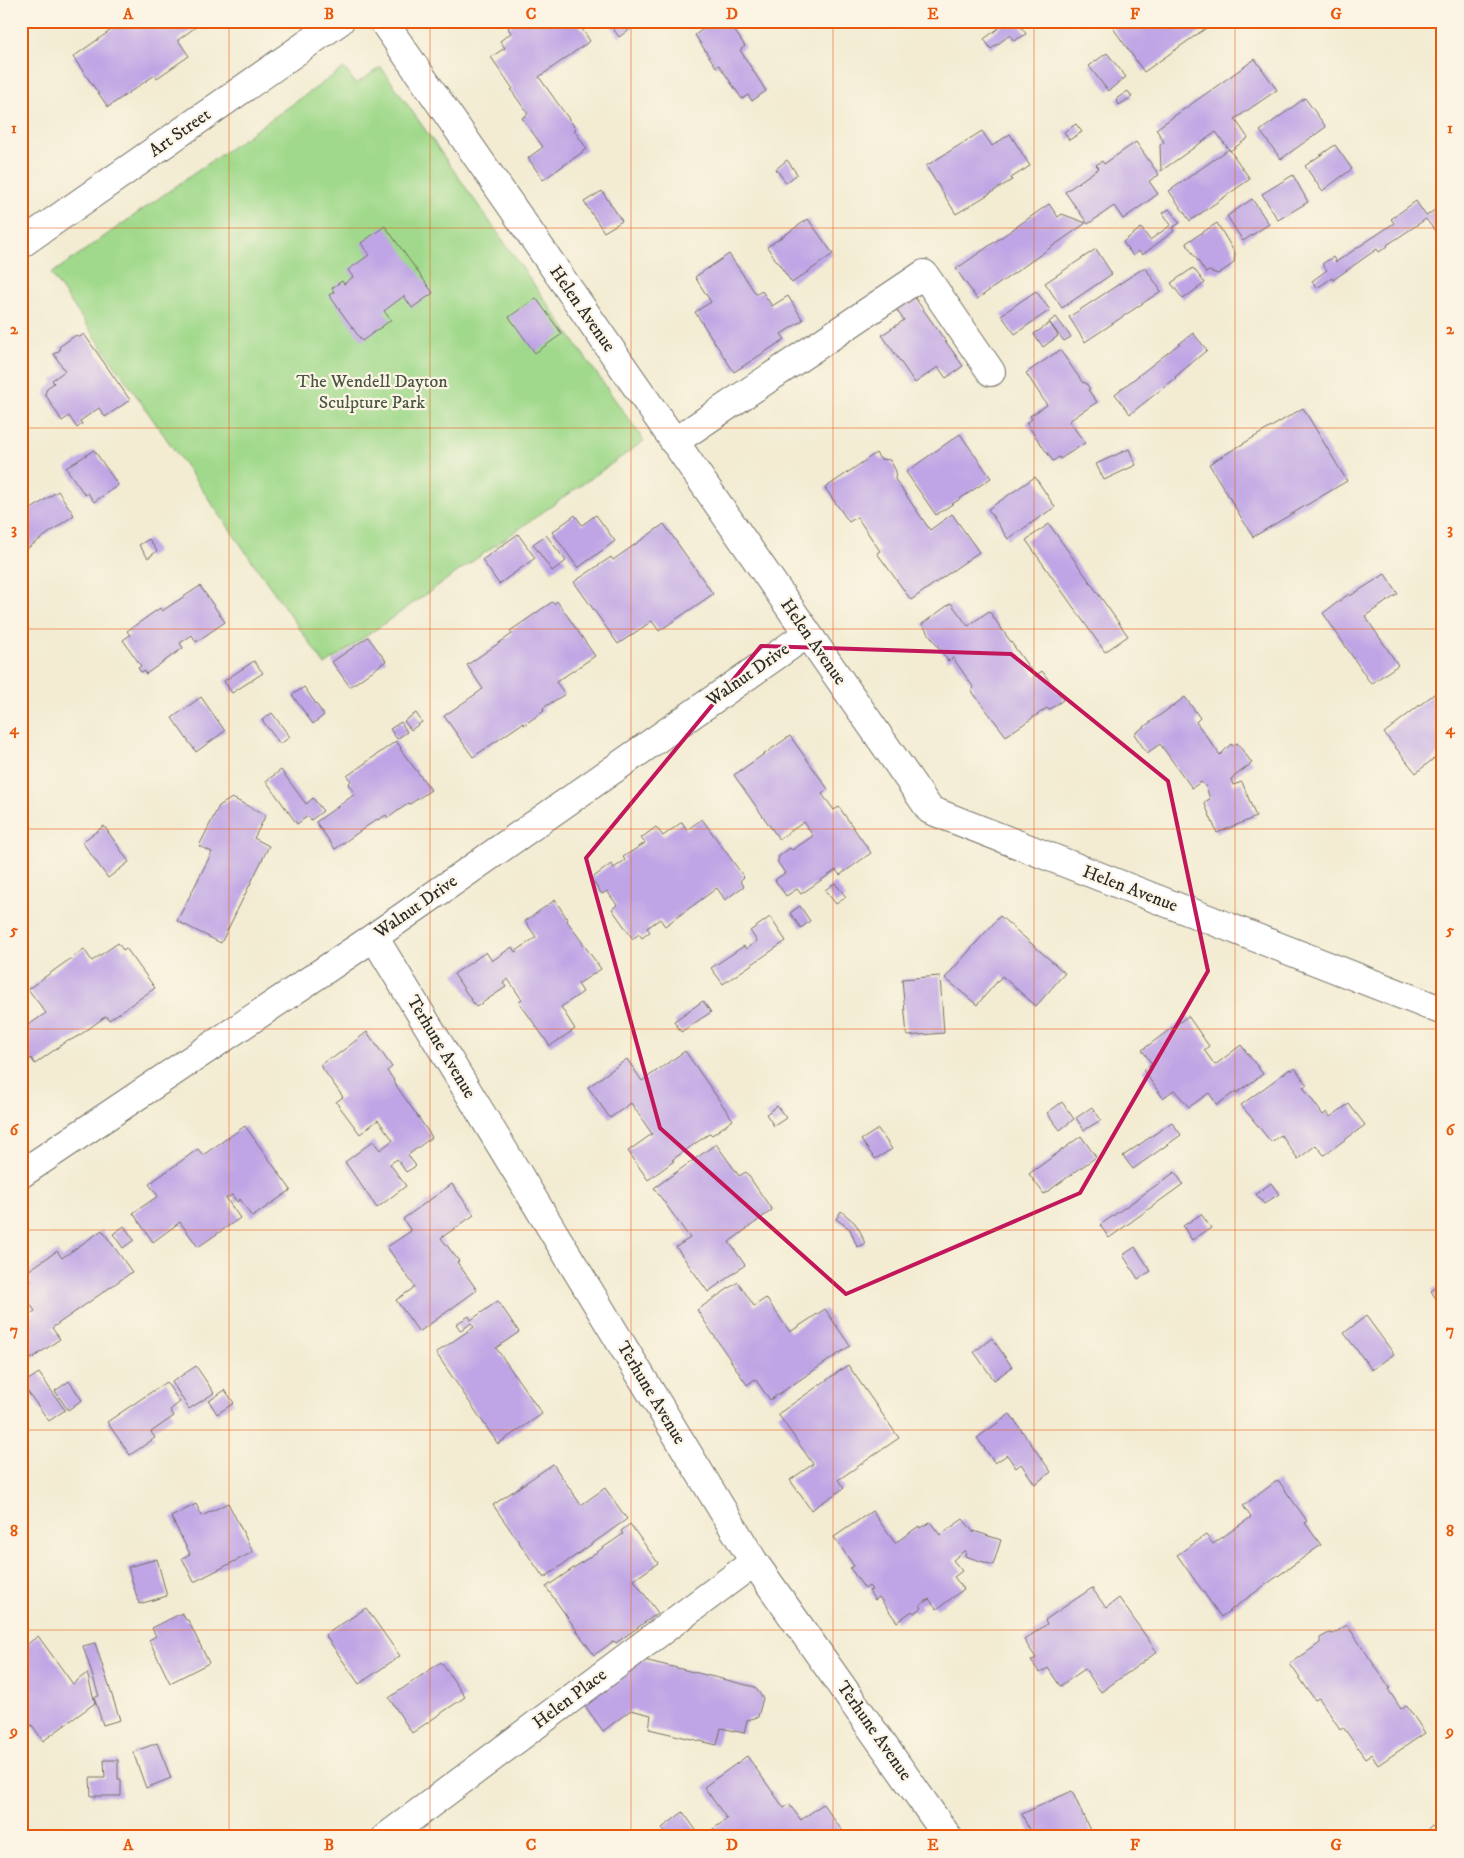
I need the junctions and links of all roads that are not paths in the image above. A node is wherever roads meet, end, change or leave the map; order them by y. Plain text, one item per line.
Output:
1 (340, 21) edge
2 (383, 21) edge
3 (21, 244) edge
4 (991, 372) dead end
5 (674, 442) junction
6 (807, 634) junction
7 (374, 937) junction
8 (1443, 1011) edge
9 (21, 1174) edge
10 (754, 1562) junction
11 (386, 1837) edge
12 (948, 1837) edge

1 - 3 street, Art Street
2 - 5 street, Helen Avenue
4 - 5 street
5 - 6 street, Helen Avenue
6 - 7 street, Walnut Drive
6 - 8 street, Helen Avenue
7 - 9 street, Walnut Drive
7 - 10 street, Terhune Avenue
10 - 11 street, Helen Place
10 - 12 street, Terhune Avenue

